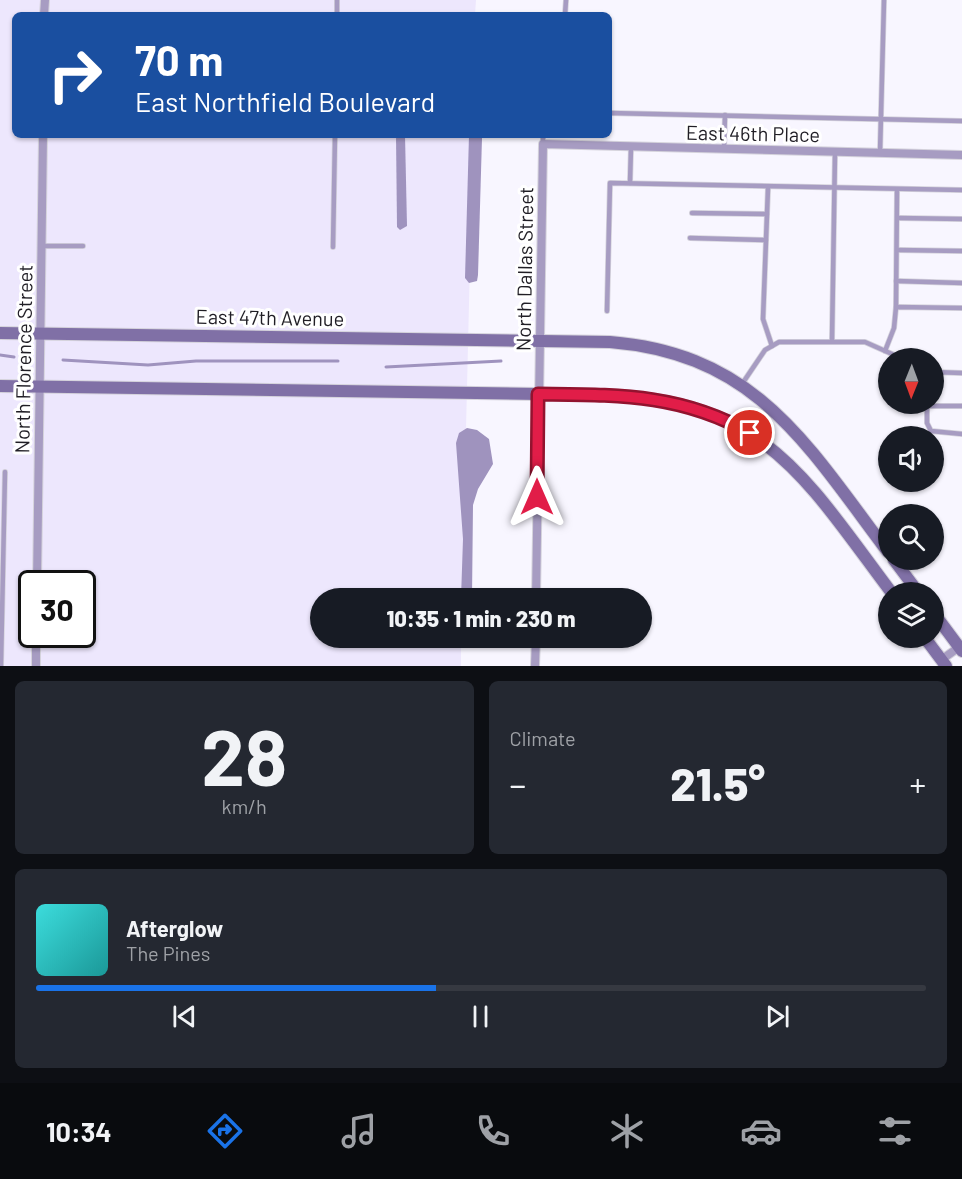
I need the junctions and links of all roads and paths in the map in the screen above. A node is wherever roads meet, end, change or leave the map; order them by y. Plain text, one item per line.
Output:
1 (884, 0) edge
2 (612, 113) edge
3 (725, 115) junction
4 (881, 119) junction
5 (962, 121) edge
6 (43, 138) edge
7 (335, 138) edge
8 (543, 140) edge
9 (631, 147) junction
10 (724, 149) junction
11 (835, 152) junction
12 (880, 153) junction
13 (962, 155) edge
14 (630, 183) junction
15 (768, 188) junction
16 (834, 189) junction
17 (897, 190) junction
18 (962, 190) edge
19 (692, 213) dead end
20 (767, 214) junction
21 (898, 218) junction
22 (962, 219) edge
23 (690, 238) dead end
24 (766, 240) junction
25 (41, 246) junction
26 (83, 246) dead end
27 (333, 247) dead end
28 (897, 250) junction
29 (962, 251) edge
30 (896, 281) junction
31 (962, 283) edge
32 (896, 307) junction
33 (962, 308) edge
34 (607, 311) dead end
35 (0, 333) edge
36 (41, 333) junction
37 (539, 341) junction
38 (832, 341) junction
39 (772, 346) junction
40 (878, 348) edge
41 (886, 348) edge
42 (944, 372) edge
43 (962, 373) edge
44 (742, 384) junction
45 (0, 386) edge
46 (40, 387) junction
47 (538, 394) junction
48 (944, 405) edge
49 (962, 406) edge
50 (927, 414) edge
51 (962, 434) edge
52 (5, 472) dead end
53 (878, 539) edge
54 (37, 570) edge
55 (883, 582) edge
56 (536, 588) edge
57 (944, 626) edge
58 (36, 648) edge
59 (536, 648) edge
60 (933, 648) edge
61 (961, 648) edge
62 (944, 663) edge
63 (1, 666) edge
64 (36, 666) edge
65 (535, 666) edge

1 - 4 lane
2 - 3 lane
3 - 4 lane
3 - 10 lane
4 - 5 lane
4 - 12 lane
6 - 25 street, North Florence Street
7 - 27 lane
8 - 9 street, East 46th Place
8 - 37 street, North Dallas Street
9 - 10 street, East 46th Place
9 - 14 lane
10 - 11 street, East 46th Place
11 - 12 street, East 46th Place
11 - 16 lane
12 - 13 street, East 46th Place
14 - 15 lane
14 - 34 lane
15 - 16 lane
15 - 20 lane
16 - 17 lane
16 - 38 lane
17 - 18 lane
17 - 21 lane
19 - 20 lane
20 - 24 lane
21 - 22 lane
21 - 28 lane
23 - 24 lane
24 - 39 lane
25 - 26 lane
25 - 36 street, North Florence Street
28 - 29 lane
28 - 30 lane
30 - 31 lane
30 - 32 lane
32 - 33 lane
32 - 41 lane
35 - 36 main road, East 47th Avenue
36 - 37 main road, East 47th Avenue
36 - 46 street, North Florence Street
37 - 44 main road, East 47th Avenue
37 - 47 street, North Dallas Street
38 - 39 lane
38 - 40 lane
39 - 44 lane
42 - 43 lane
44 - 53 main road, East 47th Avenue
45 - 46 main road
46 - 47 main road
46 - 54 street, North Florence Street
47 - 55 main road
47 - 56 street, North Dallas Street
48 - 49 lane
50 - 51 lane
52 - 63 lane
57 - 61 main road
58 - 64 street
59 - 65 street
60 - 62 main road
61 - 62 street

